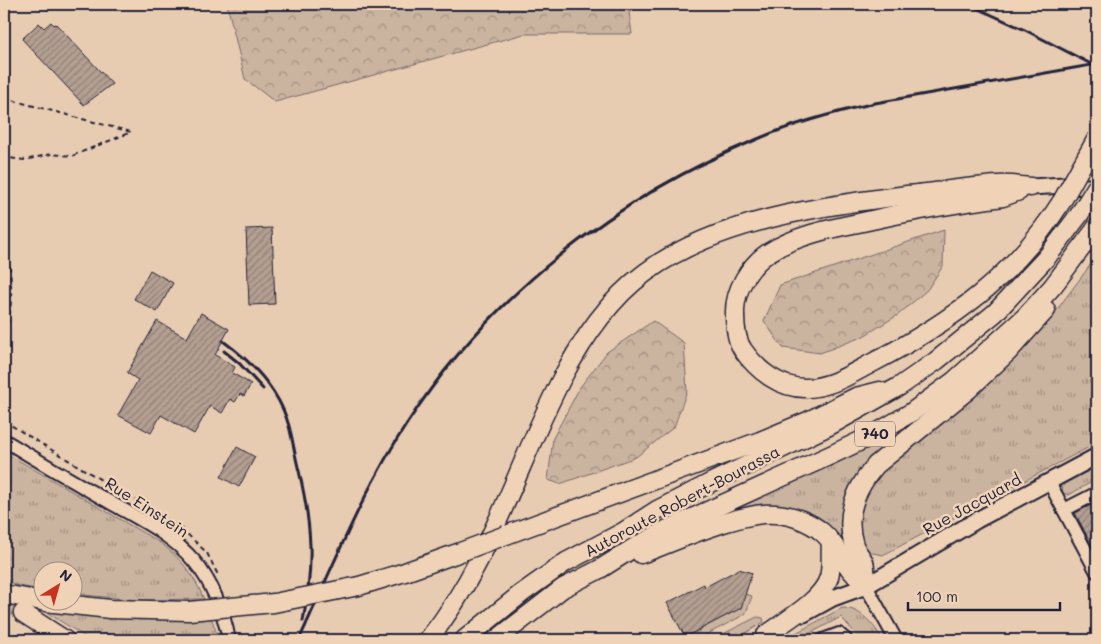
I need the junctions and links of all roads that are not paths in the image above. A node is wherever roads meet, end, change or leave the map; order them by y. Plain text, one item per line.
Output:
1 (1097, 138) edge
2 (1031, 187) junction
3 (1097, 187) edge
4 (1097, 228) edge
5 (1097, 244) edge
6 (900, 386) junction
7 (4, 440) edge
8 (1097, 456) edge
9 (1049, 482) junction
10 (1097, 493) edge
11 (1064, 510) junction
12 (831, 542) junction
13 (600, 569) junction
14 (1097, 572) edge
15 (866, 586) junction
16 (4, 594) edge
17 (32, 599) edge
18 (82, 607) edge
19 (23, 613) tunnel mouth
20 (761, 638) edge
21 (66, 640) edge
22 (229, 640) edge
23 (428, 640) edge
24 (464, 640) edge
25 (496, 640) edge
26 (823, 640) edge
27 (844, 640) edge
28 (896, 640) edge

1 - 2 highway, bridge
2 - 3 main road
2 - 23 highway
3 - 6 highway, Autoroute Robert-Bourassa / 740, bridge
4 - 13 highway, Autoroute Robert-Bourassa / 740
5 - 15 highway
6 - 18 highway, bridge
6 - 24 highway, Autoroute Robert-Bourassa / 740
7 - 22 street, Rue Einstein
8 - 9 main road, Rue Jacquard
9 - 11 street
9 - 15 main road, Rue Jacquard
10 - 11 street
11 - 14 street
12 - 13 highway
12 - 15 highway
12 - 20 highway
13 - 25 highway, Autoroute Robert-Bourassa / 740
15 - 20 main road, Rue Jacquard
15 - 28 street
16 - 17 highway
19 - 21 highway
26 - 27 street

